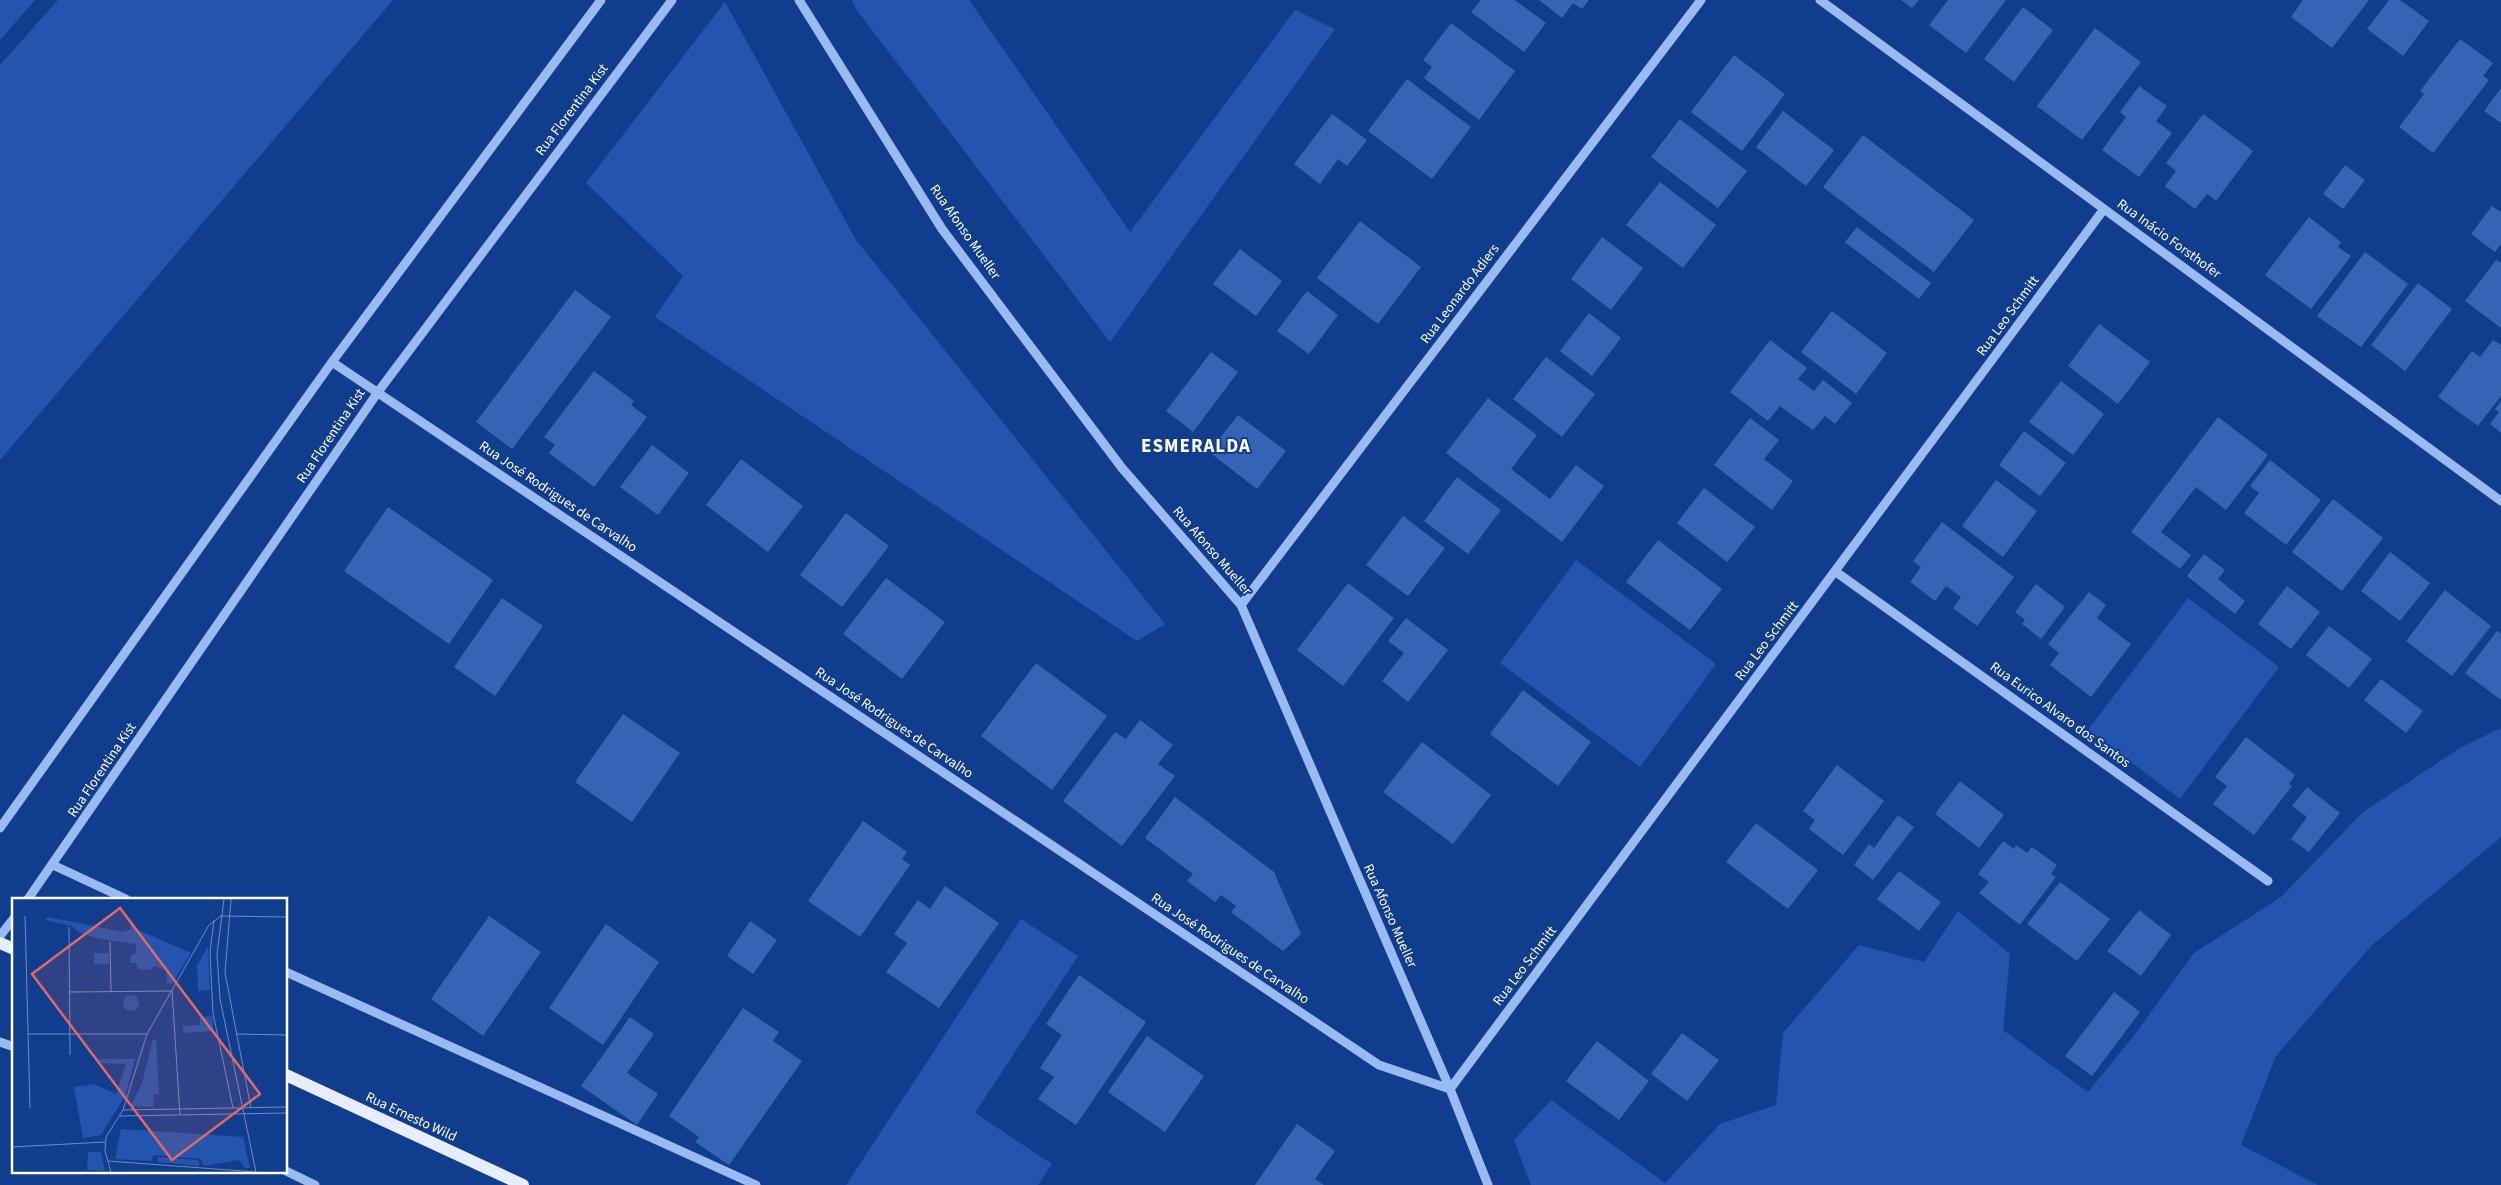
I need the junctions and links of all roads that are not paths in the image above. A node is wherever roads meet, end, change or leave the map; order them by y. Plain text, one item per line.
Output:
1 (601, 0) edge
2 (672, 0) edge
3 (799, 0) edge
4 (1701, 0) edge
5 (1820, 0) edge
6 (2104, 209) junction
7 (332, 362) junction
8 (378, 392) junction
9 (2501, 500) edge
10 (1836, 572) junction
11 (1242, 605) junction
12 (0, 828) edge
13 (53, 865) junction
14 (2268, 881) dead end
15 (29, 898) edge
16 (124, 898) edge
17 (12, 921) edge
18 (0, 936) edge
19 (0, 943) edge
20 (12, 948) edge
21 (288, 973) edge
22 (0, 1042) edge
23 (12, 1047) edge
24 (288, 1076) edge
25 (1450, 1089) junction
26 (288, 1172) edge
27 (315, 1185) edge
28 (523, 1185) edge
29 (756, 1185) edge
30 (1488, 1185) edge

1 - 7 street
2 - 8 street, Rua Florentina Kist
3 - 11 street, Rua Afonso Mueller
4 - 11 street, Rua Leonardo Adiers
5 - 6 street, Rua Inácio Forsthofer
6 - 9 street, Rua Inácio Forsthofer
6 - 10 street, Rua Leo Schmitt
7 - 8 street, Rua José Rodrigues de Carvalho
7 - 12 street
8 - 13 street, Rua Florentina Kist
8 - 25 street, Rua José Rodrigues de Carvalho
10 - 14 street, Rua Eurico Alvaro dos Santos
10 - 25 street, Rua Leo Schmitt
11 - 25 street, Rua Afonso Mueller
13 - 15 street, Rua Florentina Kist
13 - 16 street
17 - 18 street
19 - 20 main road
21 - 29 street
22 - 23 street
24 - 28 main road, Rua Ernesto Wild
25 - 30 street, Rua Afonso Mueller
26 - 27 street

